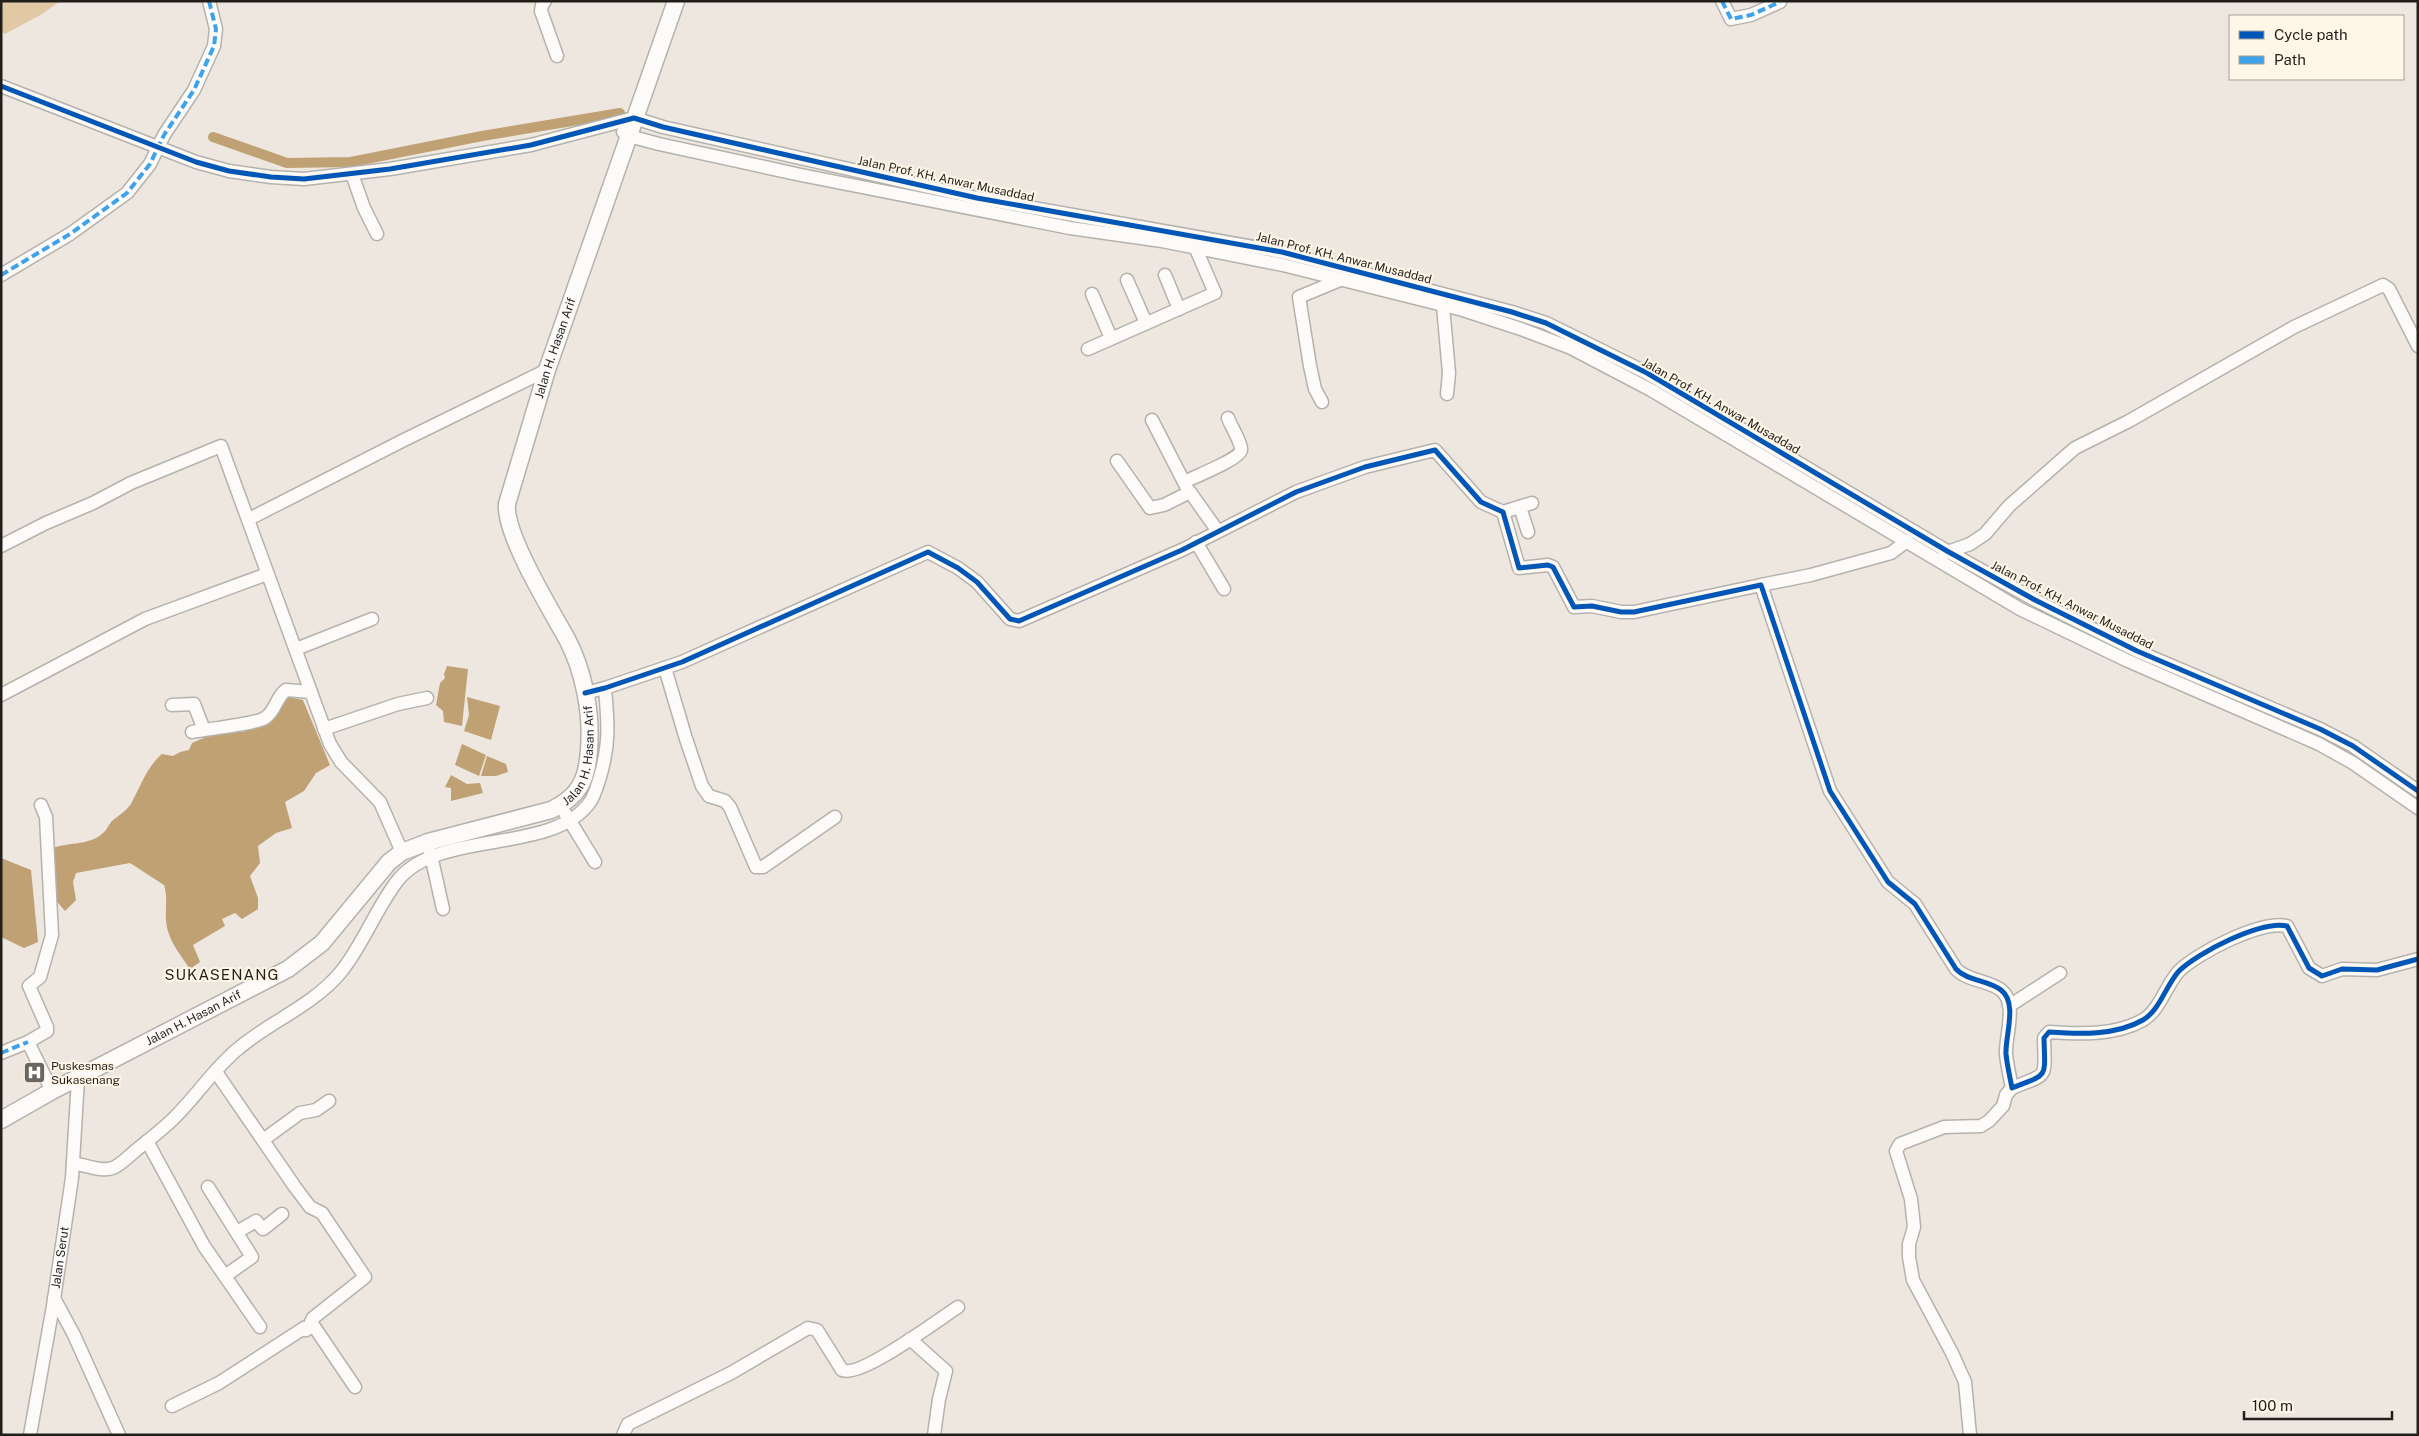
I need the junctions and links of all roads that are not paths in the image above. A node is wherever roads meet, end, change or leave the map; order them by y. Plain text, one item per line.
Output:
1 (209, 1) edge
2 (545, 1) edge
3 (676, 1) edge
4 (1722, 1) edge
5 (1780, 2) edge
6 (557, 56) dead end
7 (1, 86) edge
8 (640, 120) junction
9 (614, 125) junction
10 (636, 138) junction
11 (158, 147) junction
12 (352, 174) junction
13 (377, 234) dead end
14 (1196, 249) junction
15 (1, 275) edge
16 (1165, 275) dead end
17 (1127, 280) dead end
18 (1340, 280) junction
19 (1384, 284) junction
20 (1092, 294) dead end
21 (1443, 306) junction
22 (1179, 309) junction
23 (1529, 318) junction
24 (1146, 323) junction
25 (1521, 329) junction
26 (1111, 338) junction
27 (2418, 346) edge
28 (1088, 349) dead end
29 (547, 370) junction
30 (1447, 394) dead end
31 (1322, 402) dead end
32 (1228, 418) dead end
33 (1152, 420) dead end
34 (1117, 461) dead end
35 (1187, 487) junction
36 (1828, 487) junction
37 (1503, 512) junction
38 (249, 520) junction
39 (1217, 530) junction
40 (1528, 532) dead end
41 (1196, 542) junction
42 (1907, 542) junction
43 (1, 546) edge
44 (1943, 556) junction
45 (267, 574) junction
46 (1761, 585) junction
47 (1224, 589) dead end
48 (372, 619) dead end
49 (296, 649) junction
50 (665, 668) junction
51 (303, 691) junction
52 (595, 691) junction
53 (1, 695) edge
54 (427, 698) dead end
55 (172, 705) dead end
56 (324, 728) junction
57 (2418, 790) edge
58 (41, 805) dead end
59 (2418, 808) edge
60 (565, 814) junction
61 (836, 817) dead end
62 (430, 851) junction
63 (402, 852) junction
64 (595, 862) dead end
65 (444, 909) dead end
66 (2418, 959) edge
67 (2060, 973) dead end
68 (2009, 1006) junction
69 (28, 1042) junction
70 (1, 1053) edge
71 (216, 1072) junction
72 (78, 1079) junction
73 (2012, 1088) junction
74 (52, 1091) junction
75 (329, 1102) dead end
76 (1, 1120) edge
77 (263, 1140) junction
78 (147, 1141) junction
79 (73, 1163) junction
80 (208, 1187) dead end
81 (282, 1214) dead end
82 (237, 1232) junction
83 (225, 1276) junction
84 (54, 1298) junction
85 (958, 1307) dead end
86 (312, 1326) junction
87 (260, 1327) dead end
88 (910, 1339) junction
89 (355, 1387) dead end
90 (172, 1406) dead end
91 (30, 1435) edge
92 (119, 1435) edge
93 (623, 1435) edge
94 (934, 1435) edge
95 (1970, 1435) edge

1 - 11 street
2 - 6 street
3 - 8 main road, Jalan H. Hasan Arif
4 - 5 street
7 - 11 street
8 - 9 street
8 - 10 main road, Jalan H. Hasan Arif
8 - 19 street, Jalan Prof. KH. Anwar Musaddad
9 - 10 street
9 - 12 street
10 - 14 street, Jalan Prof. KH. Anwar Musaddad
10 - 29 main road, Jalan H. Hasan Arif
11 - 12 street
11 - 15 street
12 - 13 street
14 - 18 street, Jalan Prof. KH. Anwar Musaddad
14 - 22 street
16 - 22 street
17 - 24 street
18 - 19 street, Jalan Prof. KH. Anwar Musaddad
18 - 31 street
19 - 21 street, Jalan Prof. KH. Anwar Musaddad
19 - 23 street, Jalan Prof. KH. Anwar Musaddad
20 - 26 street
21 - 25 street, Jalan Prof. KH. Anwar Musaddad
21 - 30 street
22 - 24 street
23 - 25 street
23 - 36 street, Jalan Prof. KH. Anwar Musaddad
24 - 26 street
25 - 36 street, Jalan Prof. KH. Anwar Musaddad
26 - 28 street
27 - 44 street
29 - 38 street
29 - 52 main road, Jalan H. Hasan Arif
32 - 35 street
33 - 35 street
34 - 35 street
35 - 39 street
36 - 42 street, Jalan Prof. KH. Anwar Musaddad
36 - 44 street, Jalan Prof. KH. Anwar Musaddad
37 - 39 street
37 - 40 street
37 - 46 street
38 - 43 street
38 - 45 street
39 - 41 street
41 - 47 street
41 - 50 street
42 - 44 street, Jalan Prof. KH. Anwar Musaddad
42 - 46 street
44 - 57 street, Jalan Prof. KH. Anwar Musaddad
44 - 59 street, Jalan Prof. KH. Anwar Musaddad
45 - 49 street
45 - 53 street
46 - 68 street
48 - 49 street
49 - 51 street
50 - 52 street
50 - 61 street
51 - 55 street
51 - 56 street
52 - 60 main road, Jalan H. Hasan Arif
54 - 56 street
56 - 63 street
58 - 69 street
60 - 62 main road, Jalan H. Hasan Arif
60 - 64 street
62 - 63 main road, Jalan H. Hasan Arif
62 - 65 street
62 - 71 street
63 - 72 main road, Jalan H. Hasan Arif
66 - 73 street
67 - 68 street
68 - 73 street
69 - 70 street
69 - 74 street
71 - 77 street
71 - 78 street
72 - 74 main road, Jalan H. Hasan Arif
72 - 79 street, Jalan Serut
73 - 95 street
74 - 76 main road, Jalan H. Hasan Arif
75 - 77 street
77 - 86 street
78 - 79 street
78 - 83 street
79 - 84 street, Jalan Serut
80 - 82 street
81 - 82 street
82 - 83 street
83 - 87 street
84 - 91 street, Jalan Serut
84 - 92 street
85 - 88 street
86 - 89 street
86 - 90 street
88 - 93 street
88 - 94 street

